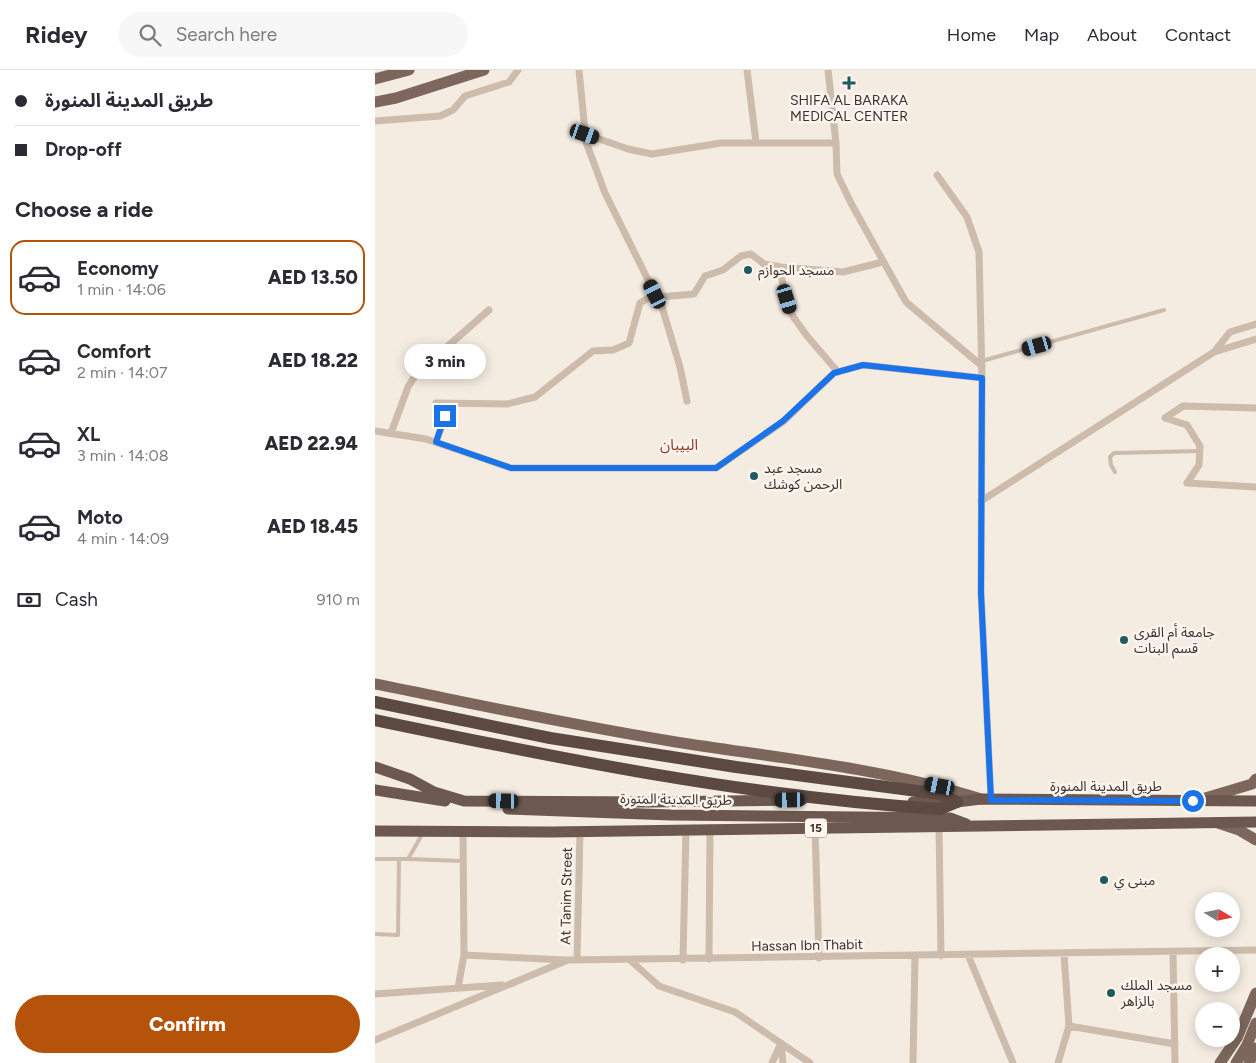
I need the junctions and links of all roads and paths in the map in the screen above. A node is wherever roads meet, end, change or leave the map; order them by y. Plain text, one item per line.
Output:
1 (409, 70) edge
2 (484, 70) edge
3 (518, 70) edge
4 (579, 70) edge
5 (747, 70) edge
6 (827, 70) edge
7 (375, 79) edge
8 (375, 102) edge
9 (375, 121) edge
10 (585, 134) junction
11 (756, 142) junction
12 (836, 143) junction
13 (937, 175) dead end
14 (883, 262) junction
15 (778, 266) junction
16 (657, 296) junction
17 (489, 310) dead end
18 (1164, 310) dead end
19 (1256, 324) edge
20 (1256, 339) edge
21 (1214, 352) junction
22 (982, 363) junction
23 (838, 372) junction
24 (982, 378) junction
25 (687, 401) dead end
26 (436, 403) dead end
27 (450, 403) junction
28 (1256, 408) edge
29 (375, 431) edge
30 (391, 433) junction
31 (436, 442) junction
32 (1200, 451) junction
33 (1115, 472) dead end
34 (1256, 487) edge
35 (981, 502) junction
36 (375, 684) edge
37 (375, 702) edge
38 (375, 720) edge
39 (375, 767) edge
40 (1256, 779) edge
41 (375, 790) edge
42 (986, 800) junction
43 (1193, 801) junction
44 (1256, 801) edge
45 (957, 802) junction
46 (1214, 822) junction
47 (1256, 822) edge
48 (939, 827) junction
49 (977, 827) junction
50 (815, 828) junction
51 (686, 830) junction
52 (710, 830) junction
53 (375, 831) edge
54 (424, 831) junction
55 (463, 832) junction
56 (580, 832) junction
57 (1256, 840) edge
58 (375, 859) edge
59 (399, 859) junction
60 (408, 859) junction
61 (463, 861) junction
62 (375, 934) edge
63 (1256, 950) edge
64 (1173, 952) junction
65 (1064, 954) junction
66 (465, 955) junction
67 (968, 955) junction
68 (915, 956) junction
69 (941, 956) junction
70 (819, 958) junction
71 (709, 959) junction
72 (568, 960) junction
73 (577, 960) junction
74 (630, 960) junction
75 (683, 960) junction
76 (509, 985) junction
77 (458, 988) junction
78 (1256, 993) edge
79 (375, 994) edge
80 (1256, 1023) edge
81 (1069, 1026) junction
82 (375, 1040) edge
83 (781, 1043) junction
84 (1175, 1044) junction
85 (1256, 1048) edge
86 (772, 1063) edge
87 (783, 1063) edge
88 (810, 1063) edge
89 (913, 1063) edge
90 (1013, 1063) edge
91 (1058, 1063) edge
92 (1175, 1063) edge
93 (1220, 1063) edge
94 (1236, 1063) edge
95 (1249, 1063) edge

1 - 7 main road
2 - 8 main road
3 - 9 street
4 - 10 street
5 - 11 street
6 - 12 street
10 - 11 street
10 - 16 street
11 - 12 street
12 - 14 street
13 - 22 street
14 - 15 street
14 - 22 street
15 - 16 street
15 - 23 street
16 - 25 street
16 - 27 street
17 - 30 street
18 - 22 lane
19 - 21 street
20 - 21 street
21 - 35 street
22 - 24 street
23 - 24 street
23 - 31 street
24 - 35 street
26 - 27 street
27 - 31 street
28 - 32 street
29 - 30 street
30 - 31 street
32 - 33 lane
32 - 34 street
35 - 42 street
36 - 42 main road
37 - 45 highway
38 - 45 highway
39 - 45 highway, طريق المدينة المنورة
40 - 43 main road
41 - 49 highway, طريق المدينة المنورة / 15
42 - 43 highway, طريق المدينة المنورة
42 - 45 highway, طريق المدينة المنورة
43 - 44 highway, طريق المدينة المنورة
46 - 47 highway, طريق المدينة المنورة / 15
46 - 49 highway, طريق المدينة المنورة / 15
46 - 57 main road
48 - 49 highway, طريق المدينة المنورة / 15
48 - 50 highway, طريق المدينة المنورة / 15
48 - 69 street
50 - 52 highway, طريق المدينة المنورة / 15
50 - 70 street
51 - 52 highway, طريق المدينة المنورة / 15
51 - 56 highway, طريق المدينة المنورة / 15
51 - 75 street
52 - 71 street
53 - 54 highway, طريق المدينة المنورة / 15
54 - 55 highway, طريق المدينة المنورة / 15
54 - 60 lane
55 - 56 highway, طريق المدينة المنورة / 15
55 - 61 street
56 - 73 street, At Tanim Street
58 - 59 lane
59 - 60 lane
59 - 62 lane
60 - 61 lane
61 - 66 street
63 - 64 street, Hassan Ibn Thabit
64 - 65 street, Hassan Ibn Thabit
64 - 84 street
65 - 67 street, Hassan Ibn Thabit
65 - 81 street
66 - 72 street
66 - 77 street
67 - 69 street, Hassan Ibn Thabit
67 - 90 street
68 - 69 street, Hassan Ibn Thabit
68 - 70 street, Hassan Ibn Thabit
68 - 89 street
70 - 71 street, Hassan Ibn Thabit
71 - 75 street, Hassan Ibn Thabit
72 - 73 street, Hassan Ibn Thabit
72 - 76 street, Hassan Ibn Thabit
73 - 74 street, Hassan Ibn Thabit
74 - 75 street, Hassan Ibn Thabit
74 - 83 street
76 - 77 street
76 - 82 street, Hassan Ibn Thabit
77 - 79 street
78 - 93 main road
80 - 94 main road
81 - 84 street
81 - 91 street
83 - 86 street
83 - 87 street
83 - 88 street
84 - 92 street
85 - 95 main road

